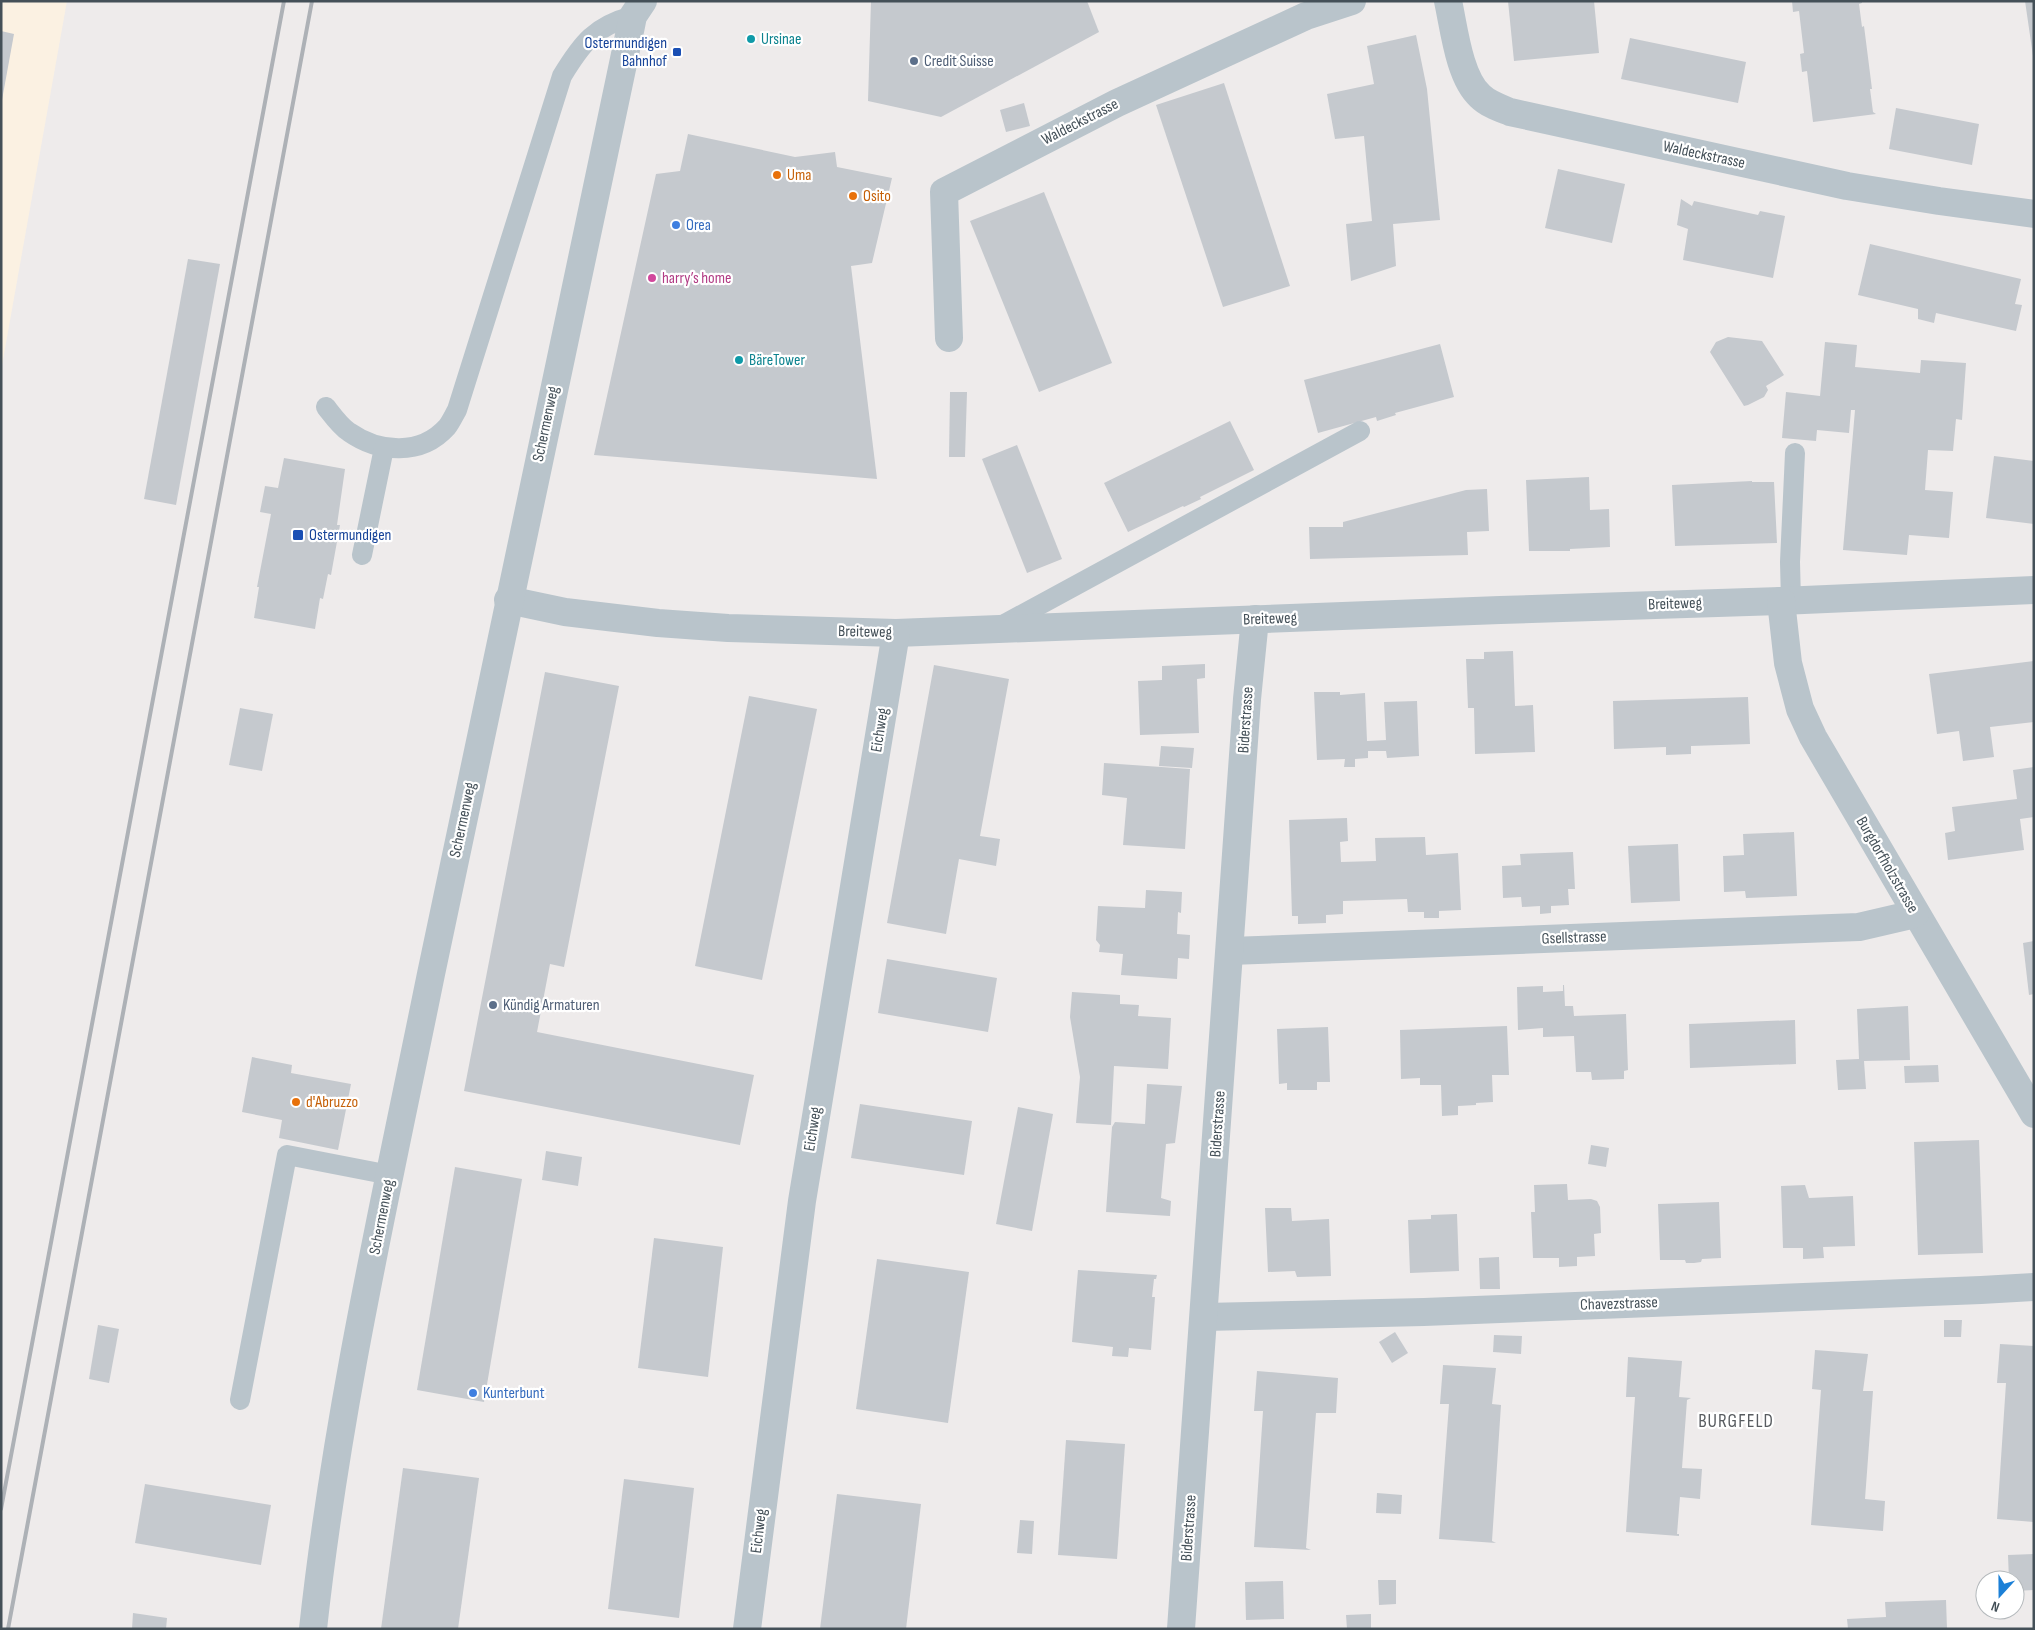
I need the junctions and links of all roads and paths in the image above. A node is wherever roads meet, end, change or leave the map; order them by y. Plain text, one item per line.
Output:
1 (1352, 1) edge
2 (1448, 1) edge
3 (634, 6) edge
4 (2034, 214) edge
5 (949, 338) dead end
6 (326, 407) dead end
7 (1360, 431) dead end
8 (384, 448) junction
9 (1795, 453) dead end
10 (362, 555) dead end
11 (2034, 590) edge
12 (508, 600) junction
13 (1786, 601) junction
14 (1255, 619) junction
15 (995, 629) junction
16 (896, 632) junction
17 (1915, 914) junction
18 (1230, 950) junction
19 (2034, 1114) edge
20 (390, 1175) junction
21 (2034, 1287) edge
22 (1204, 1317) junction
23 (240, 1400) dead end
24 (313, 1629) edge
25 (747, 1629) edge
26 (1182, 1629) edge

1 - 5 street, Waldeckstrasse
2 - 4 street, Waldeckstrasse
3 - 8 lane
3 - 12 street, Schermenweg
6 - 8 lane
7 - 15 lane
8 - 10 lane
9 - 13 lane
11 - 13 street, Breiteweg
12 - 16 street, Breiteweg
12 - 20 street, Schermenweg
13 - 14 street, Breiteweg
13 - 17 street, Burgdorfholzstrasse
14 - 15 street, Breiteweg
14 - 18 street, Biderstrasse
15 - 16 street, Breiteweg
16 - 25 street, Eichweg
17 - 18 street, Gsellstrasse
17 - 19 street, Burgdorfholzstrasse
18 - 22 street, Biderstrasse
20 - 23 lane
20 - 24 street, Schermenweg
21 - 22 street, Chavezstrasse
22 - 26 street, Biderstrasse

